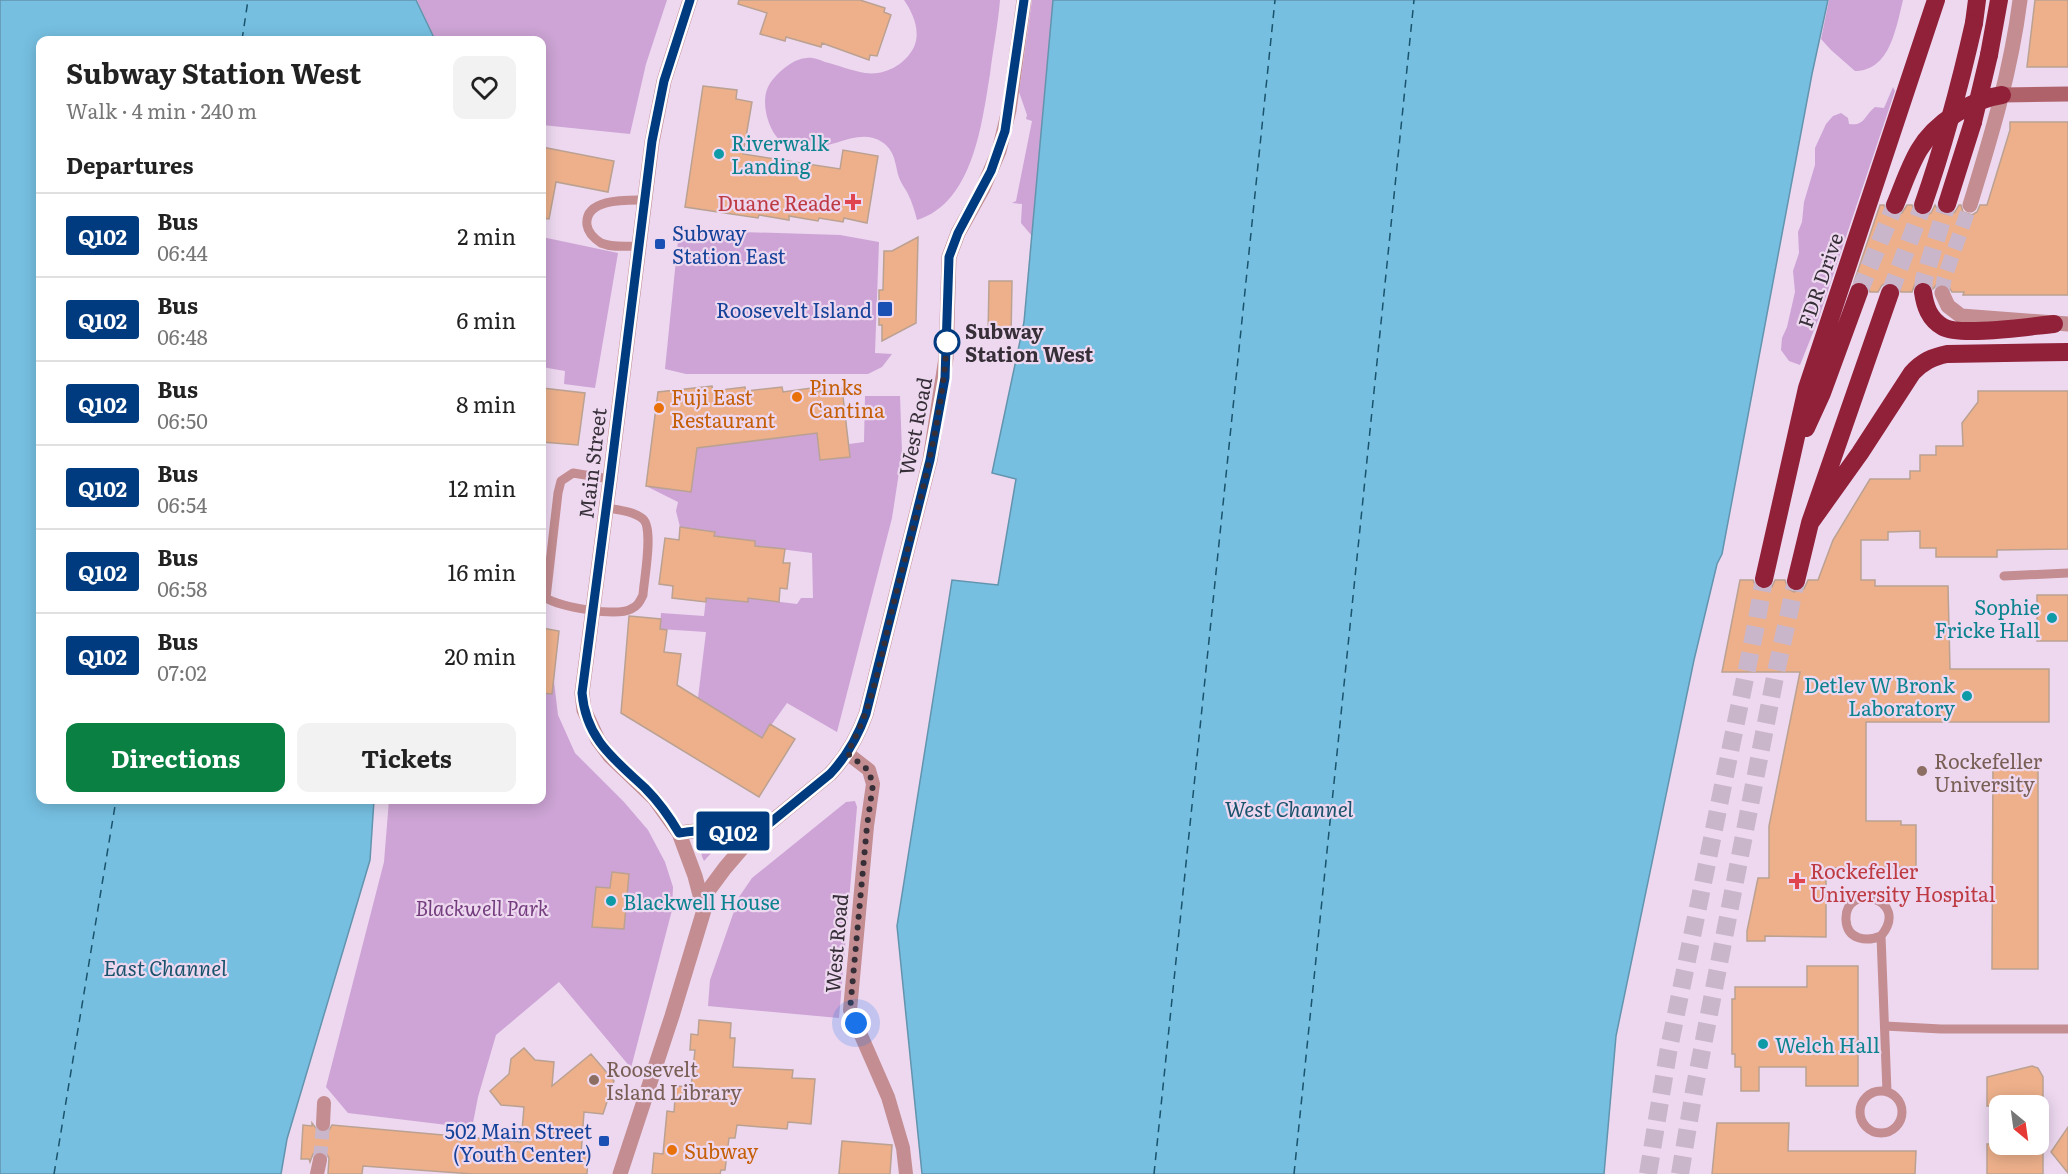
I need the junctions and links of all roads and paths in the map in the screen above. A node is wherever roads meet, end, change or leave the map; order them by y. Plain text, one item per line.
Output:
1 (690, 0) edge
2 (1024, 0) edge
3 (1936, 0) edge
4 (1977, 0) edge
5 (1999, 0) edge
6 (2020, 0) edge
7 (2068, 94) edge
8 (2002, 95) junction
9 (644, 200) junction
10 (1947, 204) tunnel mouth
11 (1895, 205) tunnel mouth
12 (1923, 205) tunnel mouth
13 (1970, 205) tunnel mouth
14 (639, 246) junction
15 (1859, 292) tunnel mouth
16 (1890, 292) tunnel mouth
17 (1923, 292) tunnel mouth
18 (1942, 292) dead end
19 (2061, 324) edge
20 (2068, 352) edge
21 (1792, 456) junction
22 (610, 479) junction
23 (607, 508) junction
24 (1810, 523) junction
25 (2068, 573) edge
26 (2004, 576) dead end
27 (1764, 579) tunnel mouth
28 (1796, 580) tunnel mouth
29 (593, 611) junction
30 (847, 753) junction
31 (679, 833) junction
32 (749, 840) junction
33 (702, 899) junction
34 (1881, 936) junction
35 (1885, 1026) junction
36 (2068, 1029) edge
37 (1887, 1092) junction
38 (324, 1103) dead end
39 (322, 1124) tunnel mouth
40 (620, 1174) edge
41 (906, 1174) edge

1 - 9 street, Main Street
2 - 30 street, West Road
3 - 21 highway, FDR Drive
4 - 12 highway, bridge
5 - 10 highway, bridge
6 - 8 street
7 - 8 main road
8 - 11 highway
8 - 13 street
9 - 14 street, Main Street
9 - 14 lane
14 - 22 street, Main Street
15 - 21 highway
16 - 24 highway
17 - 19 highway
18 - 19 street
20 - 24 highway
21 - 27 highway, FDR Drive
22 - 23 street, Main Street
22 - 29 lane
23 - 29 street, Main Street
23 - 29 lane
24 - 28 highway
25 - 26 lane
29 - 31 street, Main Street
30 - 32 street, West Road
30 - 41 street, West Road
31 - 32 street
31 - 33 street, Main Street
32 - 33 street
33 - 40 street, Main Street
34 - 34 lane
34 - 35 lane
35 - 36 lane
35 - 37 lane
37 - 37 lane
38 - 39 street

